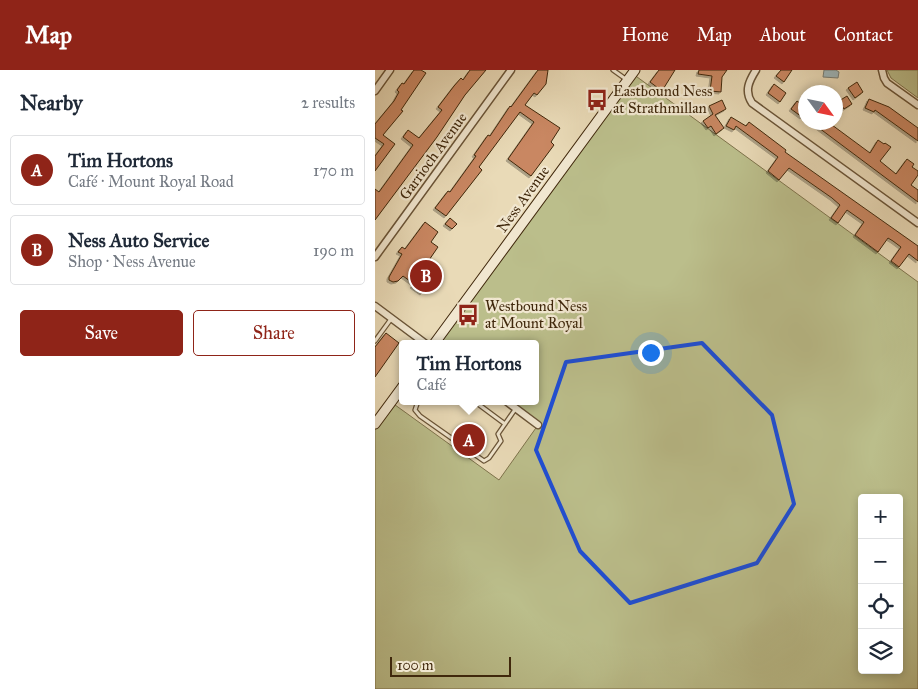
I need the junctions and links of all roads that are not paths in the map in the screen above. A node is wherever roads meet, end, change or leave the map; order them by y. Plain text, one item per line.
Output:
1 (390, 70) edge
2 (511, 70) edge
3 (613, 70) edge
4 (635, 70) edge
5 (757, 70) edge
6 (882, 70) edge
7 (628, 80) junction
8 (375, 90) edge
9 (918, 106) edge
10 (918, 223) edge
11 (375, 257) edge
12 (375, 306) edge
13 (391, 318) junction
14 (421, 340) edge
15 (437, 340) edge
16 (375, 341) edge
17 (399, 391) edge
18 (417, 405) edge
19 (479, 405) edge
20 (512, 405) edge
21 (516, 408) junction
22 (375, 424) edge
23 (505, 424) junction
24 (538, 425) dead end

1 - 8 street
2 - 11 street, Garrioch Avenue
3 - 7 lane
4 - 7 main road, Ness Avenue
5 - 10 street
6 - 9 street
7 - 15 main road, Ness Avenue
12 - 13 street
13 - 14 street
13 - 16 lane
17 - 22 main road
18 - 23 lane
19 - 23 lane
20 - 21 street
21 - 23 lane
21 - 24 street

